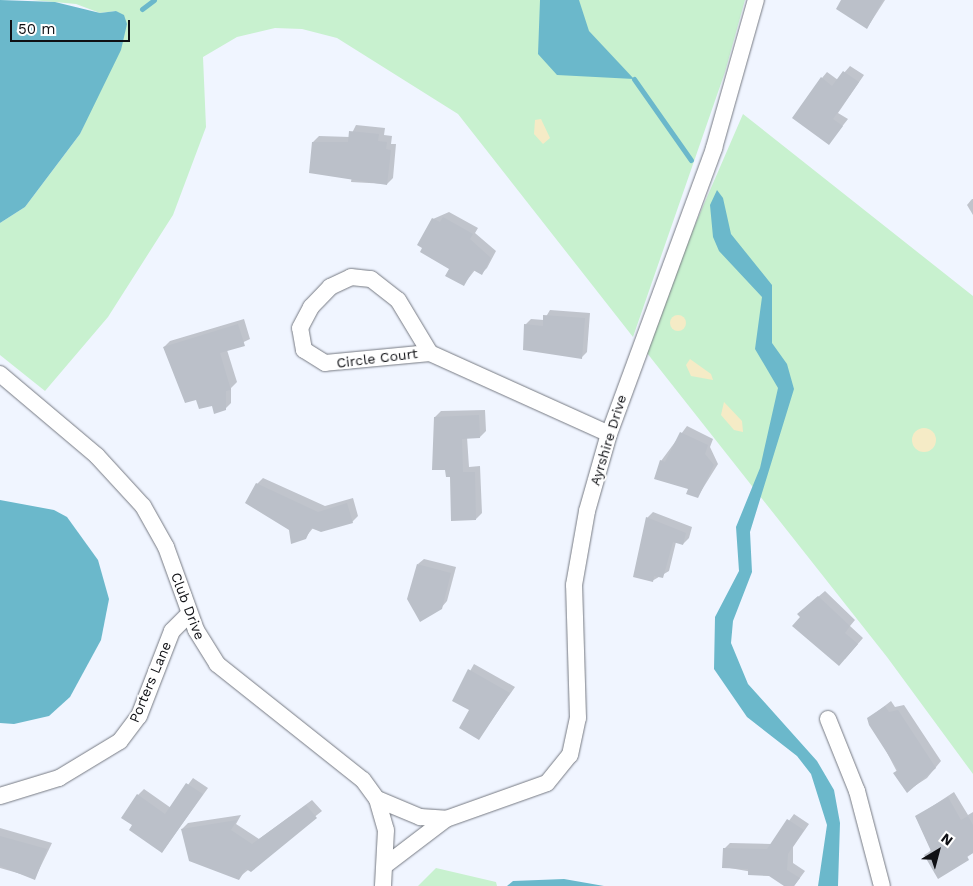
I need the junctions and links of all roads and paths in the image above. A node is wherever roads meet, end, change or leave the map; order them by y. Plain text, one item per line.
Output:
1 (756, 0) edge
2 (430, 353) junction
3 (0, 374) edge
4 (608, 434) junction
5 (189, 614) junction
6 (828, 719) dead end
7 (0, 796) edge
8 (376, 799) junction
9 (446, 819) junction
10 (387, 864) junction
11 (383, 886) edge
12 (882, 886) edge

1 - 4 street, Ayrshire Drive
2 - 2 street, Circle Court
2 - 4 street, Circle Court
3 - 5 street, Club Drive
4 - 9 street, Ayrshire Drive
5 - 7 street, Porters Lane
5 - 8 street, Club Drive
6 - 12 street
8 - 9 street, Ayrshire Drive
8 - 10 street, Club Drive
9 - 10 street, Ayrshire Drive
10 - 11 street, Club Drive

